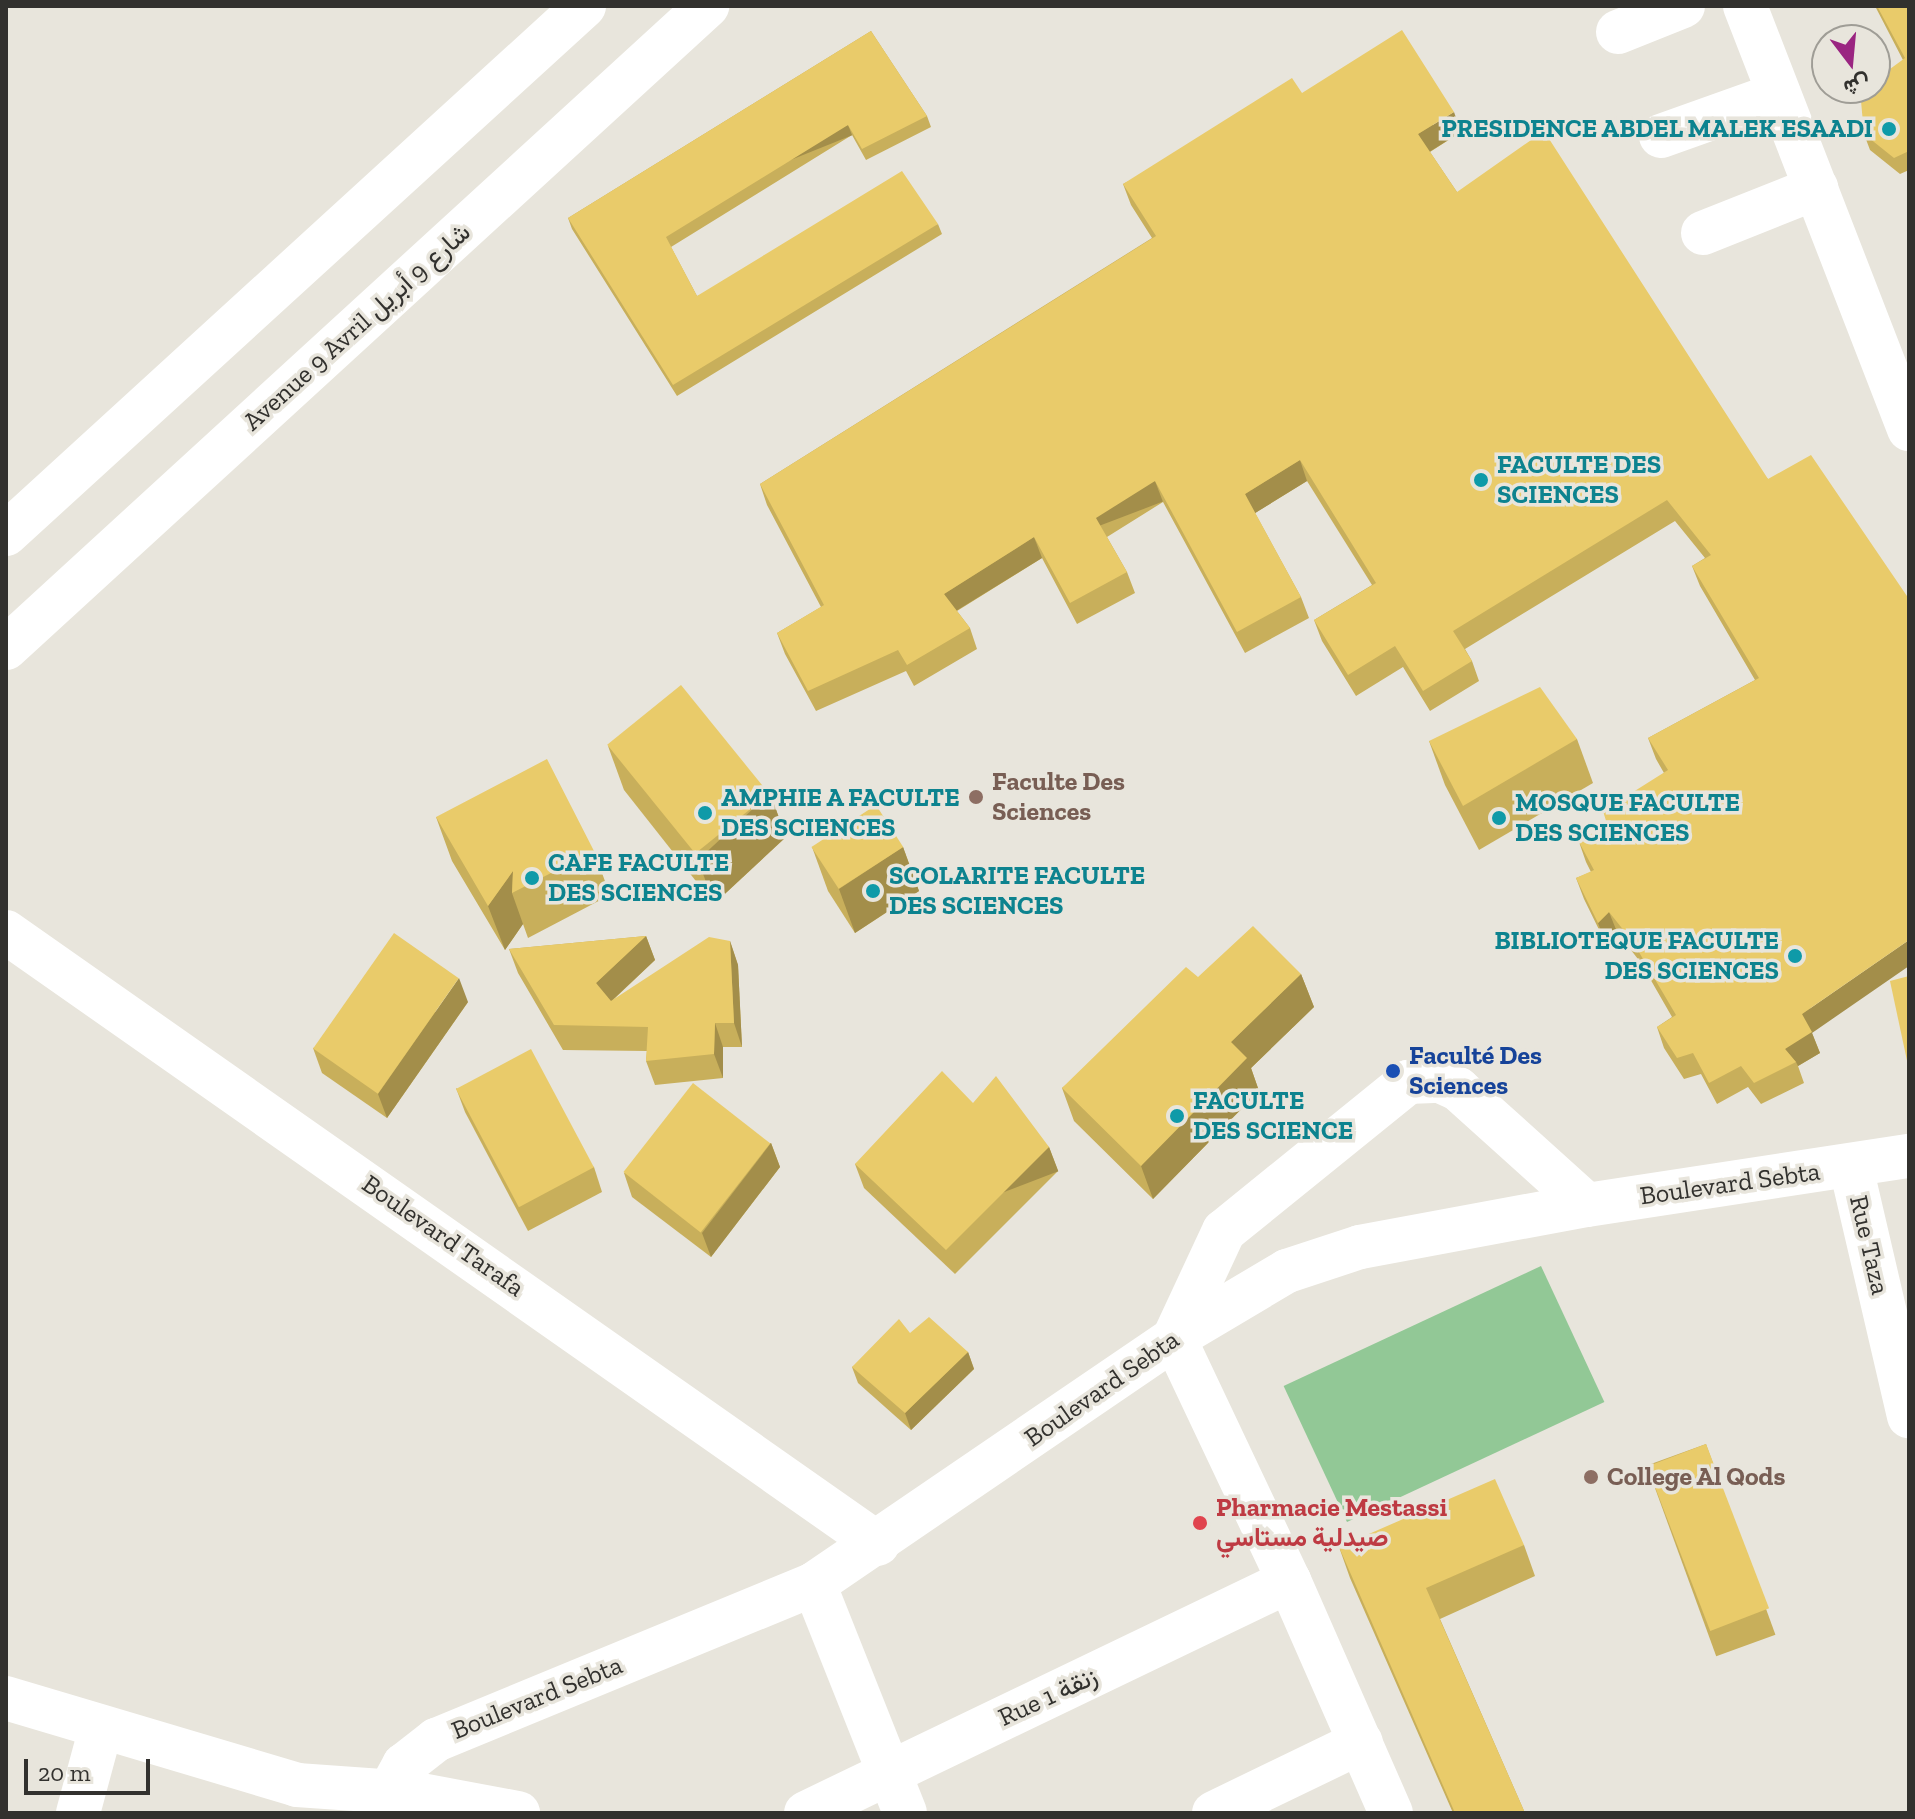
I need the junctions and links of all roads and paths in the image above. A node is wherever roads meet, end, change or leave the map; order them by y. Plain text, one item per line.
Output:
1 (584, 6) edge
2 (707, 6) edge
3 (1683, 6) edge
4 (1745, 6) edge
5 (1618, 32) dead end
6 (1779, 94) junction
7 (1661, 136) dead end
8 (1816, 188) junction
9 (1703, 233) dead end
10 (1909, 429) edge
11 (6, 534) edge
12 (6, 648) edge
13 (6, 932) edge
14 (1909, 1156) edge
15 (1851, 1167) junction
16 (1587, 1205) junction
17 (1174, 1338) junction
18 (1909, 1416) edge
19 (878, 1544) junction
20 (1289, 1581) junction
21 (814, 1584) junction
22 (6, 1698) edge
23 (101, 1728) junction
24 (1361, 1742) junction
25 (887, 1772) junction
26 (383, 1802) edge
27 (78, 1813) edge
28 (518, 1813) edge
29 (806, 1813) edge
30 (905, 1813) edge
31 (1214, 1813) edge
32 (1391, 1813) edge

1 - 11 main road
2 - 12 main road, Avenue 9 Avril شارع 9 أبريل
3 - 5 main road
4 - 6 main road
6 - 7 main road
6 - 8 main road
8 - 9 main road
8 - 10 main road
13 - 19 main road, Boulevard Tarafa
14 - 15 main road, Boulevard Sebta
15 - 16 main road, Boulevard Sebta
15 - 18 main road, Rue Taza
16 - 17 main road, Boulevard Sebta
16 - 17 main road
17 - 19 main road, Boulevard Sebta
17 - 20 main road
19 - 21 main road, Boulevard Sebta
20 - 24 main road
20 - 25 main road, Rue 1 زنقة
21 - 25 main road
21 - 26 main road, Boulevard Sebta
22 - 23 main road
23 - 26 main road
23 - 27 main road
24 - 31 main road
24 - 32 main road
25 - 29 main road, Rue 1 زنقة
25 - 30 main road
26 - 28 main road

